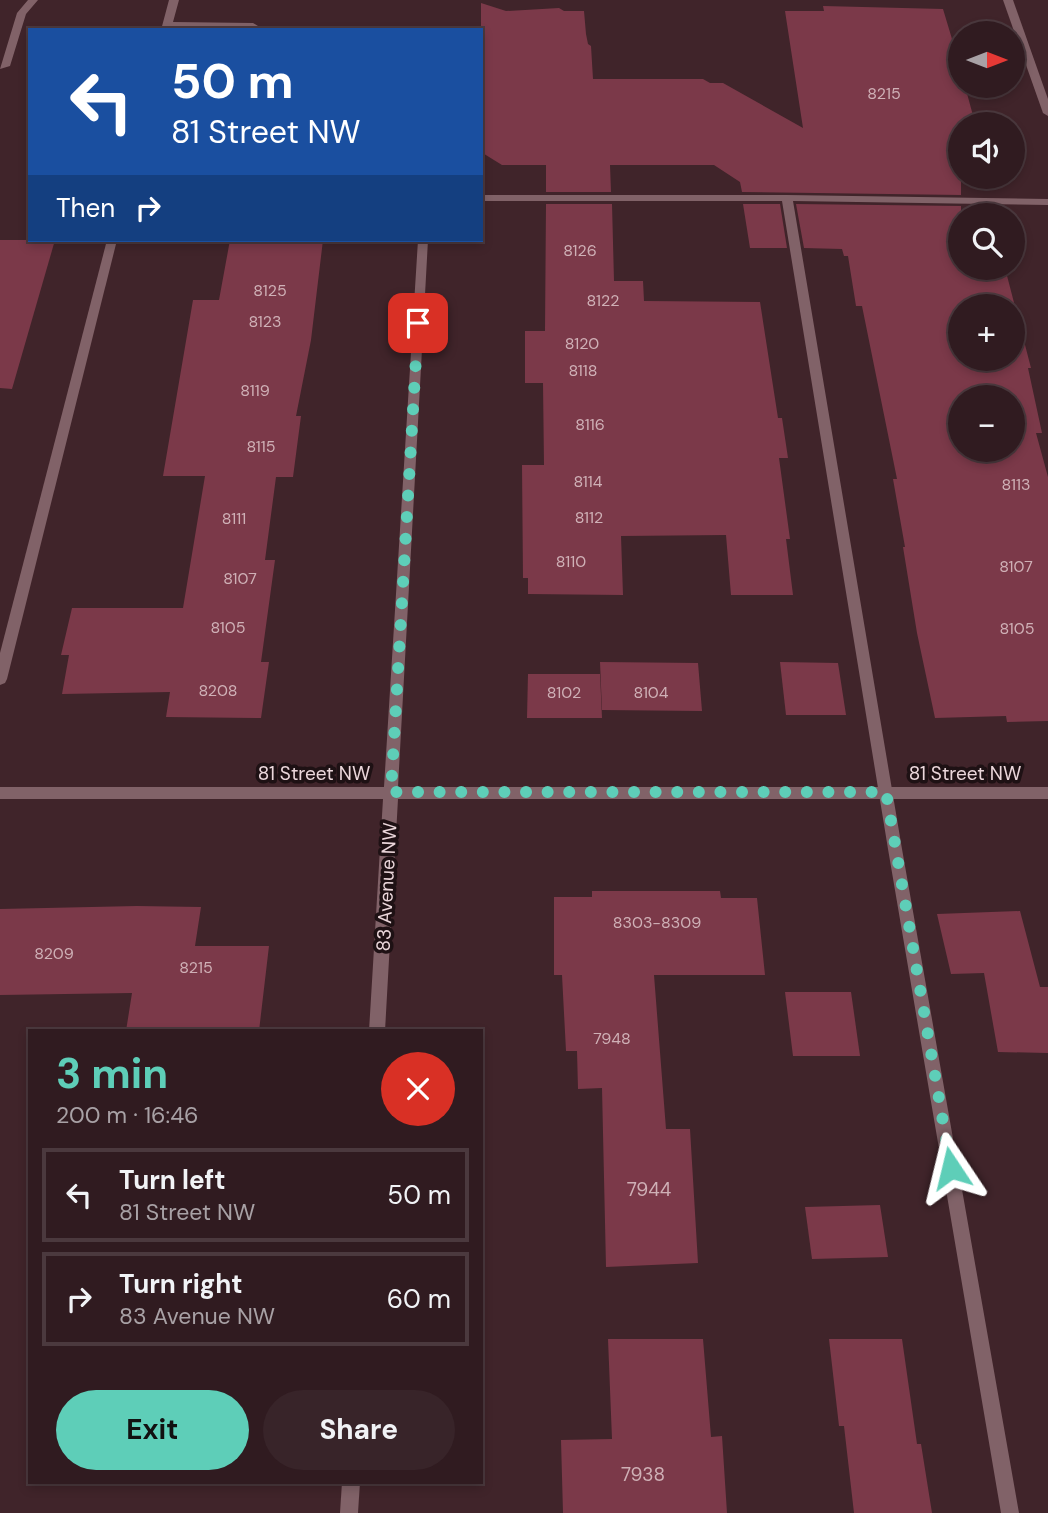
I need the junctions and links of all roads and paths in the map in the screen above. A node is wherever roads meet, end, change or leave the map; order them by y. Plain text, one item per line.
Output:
1 (33, 0) edge
2 (173, 0) edge
3 (1008, 0) edge
4 (167, 27) edge
5 (252, 28) edge
6 (0, 66) edge
7 (1048, 113) edge
8 (483, 198) edge
9 (787, 198) junction
10 (1048, 202) edge
11 (111, 242) edge
12 (423, 242) edge
13 (0, 679) edge
14 (391, 792) junction
15 (886, 792) junction
16 (0, 793) edge
17 (1048, 793) edge
18 (377, 1029) edge
19 (351, 1484) edge
20 (349, 1513) edge
21 (1010, 1513) edge

1 - 6 street
2 - 4 street
3 - 7 street
4 - 5 street
8 - 9 street
9 - 10 street
9 - 15 street
11 - 13 street
12 - 14 street, 83 Avenue NW
14 - 15 street, 81 Street NW
14 - 16 street, 81 Street NW
14 - 18 street, 83 Avenue NW
15 - 17 street, 81 Street NW
15 - 21 street
19 - 20 street

